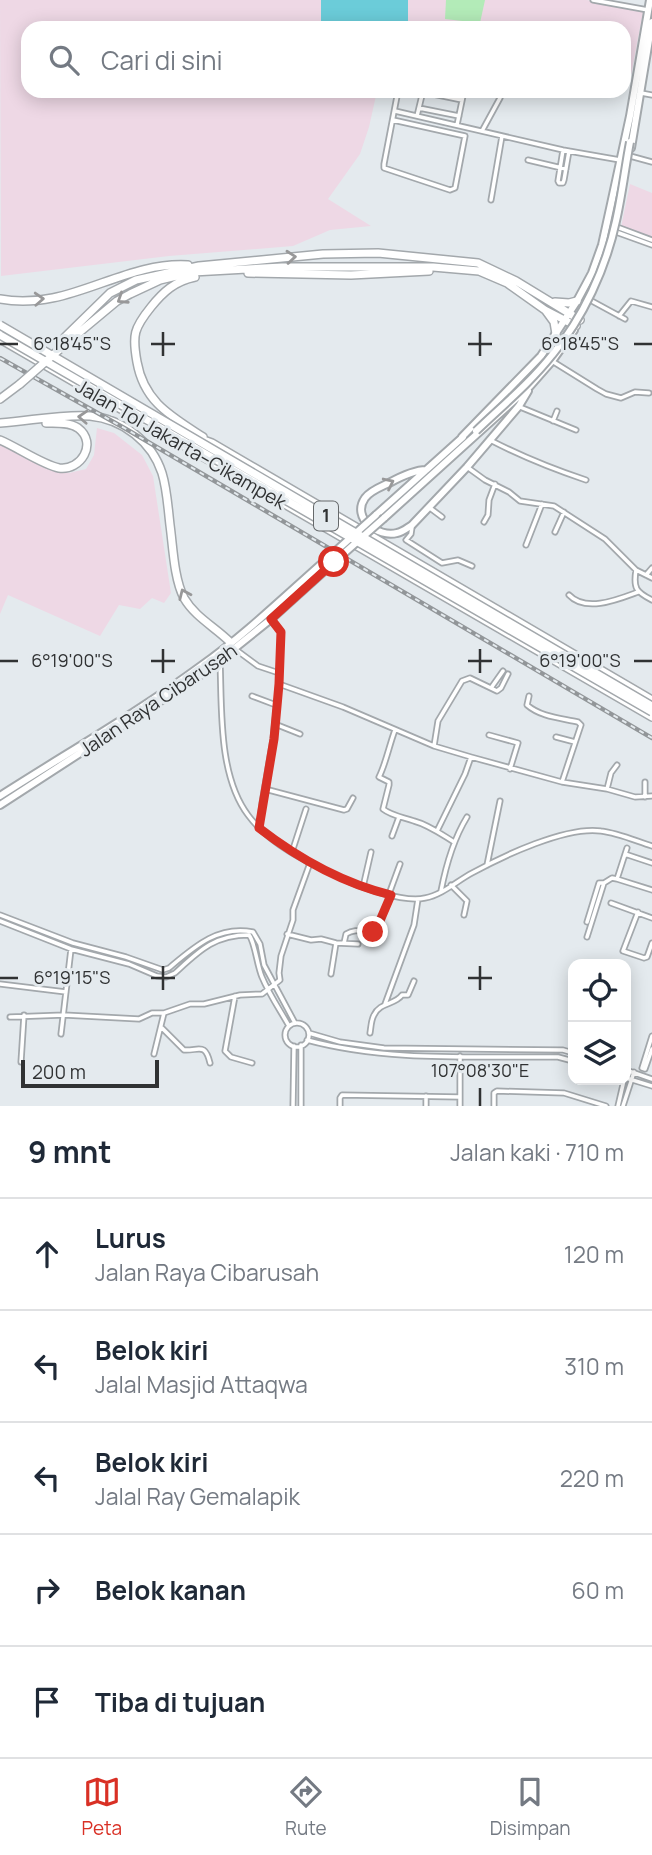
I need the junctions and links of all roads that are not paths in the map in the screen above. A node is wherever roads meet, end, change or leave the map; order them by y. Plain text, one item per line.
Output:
1 (593, 0) edge
2 (650, 0) edge
3 (648, 10) junction
4 (652, 22) edge
5 (641, 93) junction
6 (652, 95) edge
7 (397, 98) edge
8 (421, 98) edge
9 (456, 98) edge
10 (500, 98) dead end
11 (459, 99) joint
12 (639, 102) junction
13 (419, 108) junction
14 (395, 111) junction
15 (417, 116) junction
16 (459, 116) junction
17 (630, 116) junction
18 (393, 120) junction
19 (457, 125) junction
20 (482, 131) junction
21 (502, 136) junction
22 (629, 141) junction
23 (564, 150) junction
24 (569, 151) junction
25 (630, 156) junction
26 (528, 160) dead end
27 (620, 160) junction
28 (652, 162) edge
29 (560, 168) junction
30 (566, 169) junction
31 (491, 200) dead end
32 (617, 229) junction
33 (652, 243) edge
34 (199, 266) junction
35 (443, 268) junction
36 (0, 299) edge
37 (590, 300) junction
38 (577, 301) junction
39 (551, 302) junction
40 (652, 307) edge
41 (545, 310) junction
42 (568, 314) junction
43 (619, 316) junction
44 (625, 319) dead end
45 (580, 320) junction
46 (0, 324) edge
47 (558, 331) junction
48 (570, 336) junction
49 (0, 337) edge
50 (67, 339) junction
51 (552, 361) junction
52 (530, 386) junction
53 (649, 393) dead end
54 (0, 397) edge
55 (519, 406) junction
56 (557, 411) dead end
57 (28, 421) junction
58 (553, 421) junction
59 (0, 423) edge
60 (576, 430) dead end
61 (0, 440) edge
62 (490, 440) junction
63 (464, 441) junction
64 (212, 443) junction
65 (467, 467) junction
66 (426, 470) junction
67 (586, 480) dead end
68 (495, 484) junction
69 (542, 504) junction
70 (430, 508) junction
71 (564, 512) junction
72 (442, 517) dead end
73 (484, 522) dead end
74 (412, 525) junction
75 (555, 532) dead end
76 (526, 545) dead end
77 (330, 561) junction
78 (472, 566) dead end
79 (652, 568) edge
80 (636, 569) junction
81 (646, 575) junction
82 (652, 578) edge
83 (638, 592) junction
84 (569, 594) dead end
85 (652, 600) edge
86 (271, 619) junction
87 (233, 646) junction
88 (218, 658) junction
89 (503, 671) dead end
90 (279, 673) junction
91 (508, 674) dead end
92 (279, 684) junction
93 (491, 688) junction
94 (252, 696) dead end
95 (529, 696) dead end
96 (652, 700) edge
97 (277, 705) junction
98 (652, 706) edge
99 (652, 714) edge
100 (275, 724) junction
101 (395, 730) junction
102 (300, 734) dead end
103 (489, 735) dead end
104 (556, 737) dead end
105 (575, 742) junction
106 (434, 746) junction
107 (471, 757) junction
108 (617, 765) dead end
109 (510, 769) junction
110 (562, 782) junction
111 (645, 782) dead end
112 (265, 789) junction
113 (607, 789) junction
114 (0, 796) edge
115 (652, 796) edge
116 (645, 797) junction
117 (353, 798) dead end
118 (500, 801) dead end
119 (0, 806) edge
120 (306, 809) dead end
121 (399, 817) junction
122 (467, 817) dead end
123 (259, 828) junction
124 (437, 831) junction
125 (392, 836) dead end
126 (454, 842) junction
127 (652, 846) edge
128 (627, 848) dead end
129 (292, 852) junction
130 (371, 852) dead end
131 (625, 854) junction
132 (310, 863) junction
133 (652, 863) edge
134 (400, 864) dead end
135 (487, 865) junction
136 (617, 878) junction
137 (604, 883) junction
138 (451, 885) junction
139 (363, 887) junction
140 (652, 890) edge
141 (441, 891) junction
142 (390, 894) junction
143 (418, 899) junction
144 (611, 903) dead end
145 (638, 912) junction
146 (0, 915) edge
147 (464, 915) dead end
148 (652, 918) edge
149 (0, 921) edge
150 (587, 922) dead end
151 (287, 934) junction
152 (587, 937) dead end
153 (73, 943) junction
154 (336, 943) junction
155 (344, 943) junction
156 (652, 943) edge
157 (358, 944) dead end
158 (71, 949) junction
159 (331, 974) dead end
160 (414, 981) dead end
161 (0, 984) edge
162 (273, 984) junction
163 (268, 990) junction
164 (66, 992) junction
165 (235, 996) junction
166 (385, 1004) junction
167 (164, 1013) junction
168 (24, 1015) junction
169 (64, 1015) junction
170 (10, 1017) dead end
171 (295, 1023) junction
172 (289, 1026) junction
173 (162, 1028) junction
174 (309, 1033) junction
175 (370, 1033) dead end
176 (61, 1034) dead end
177 (652, 1036) edge
178 (307, 1040) junction
179 (301, 1045) junction
180 (293, 1046) junction
181 (652, 1049) edge
182 (460, 1050) junction
183 (568, 1052) edge
184 (154, 1054) dead end
185 (460, 1056) junction
186 (568, 1059) edge
187 (21, 1062) dead end
188 (210, 1063) dead end
189 (251, 1063) dead end
190 (631, 1073) edge
191 (631, 1077) edge
192 (652, 1079) edge
193 (625, 1085) edge
194 (652, 1086) edge
195 (426, 1096) junction
196 (460, 1097) junction
197 (293, 1106) edge
198 (301, 1106) edge
199 (340, 1106) edge
200 (426, 1106) edge
201 (460, 1106) edge
202 (494, 1106) edge
203 (606, 1106) edge
204 (620, 1106) edge

1 - 3 street
2 - 3 main road, Jalan Raya Cibarusah
3 - 17 main road, Jalan Raya Cibarusah
4 - 5 main road, Jalan Raya Cibarusah
5 - 6 street
5 - 12 main road, Jalan Raya Cibarusah
7 - 14 street
8 - 13 street
9 - 11 street
10 - 20 street
11 - 16 street
12 - 22 main road, Jalan Raya Cibarusah
12 - 25 main road, Jalan Raya Cibarusah
13 - 15 street
13 - 16 street
14 - 15 street
14 - 18 street
15 - 19 street
16 - 19 street
17 - 22 main road, Jalan Raya Cibarusah
17 - 27 main road, Jalan Raya Cibarusah
18 - 18 street
19 - 20 street
20 - 21 street
21 - 23 street
21 - 31 street
22 - 63 main road, Jalan Raya Cibarusah, bridge
23 - 24 street
23 - 29 street
24 - 27 street
24 - 30 street
25 - 28 street
25 - 32 main road, Jalan Raya Cibarusah
26 - 29 street
27 - 38 main road, Jalan Raya Cibarusah
29 - 30 street
29 - 30 street
32 - 33 street
32 - 37 main road, Jalan Raya Cibarusah
36 -> 34 highway
34 -> 39 highway
34 - 50 highway
35 - 41 highway
35 -> 50 highway
35 - 64 highway
37 - 43 street
37 - 45 main road, Jalan Raya Cibarusah
38 - 39 highway
38 - 42 main road, Jalan Raya Cibarusah
39 - 42 highway
40 - 43 street
41 - 42 highway
41 - 47 highway
42 - 45 highway
42 - 47 main road, Jalan Raya Cibarusah
43 - 44 street
45 - 48 main road, Jalan Raya Cibarusah
46 - 64 highway, Jalan Tol Jakarta–Cikampek / 1
46 - 98 highway, 1, bridge
47 - 48 main road
47 - 63 main road, Jalan Raya Cibarusah
48 - 51 main road, Jalan Raya Cibarusah
49 - 99 highway, 1, bridge
50 - 54 highway, bridge
51 - 52 main road, Jalan Raya Cibarusah
51 - 53 street
52 - 55 main road
52 - 63 main road, Jalan Raya Cibarusah
55 - 58 street
55 - 62 main road
56 - 58 street
57 - 59 highway
57 - 61 highway
87 -> 57 highway
58 - 60 street
62 - 65 main road
62 - 67 street
63 - 66 main road, Jalan Raya Cibarusah
63 - 77 main road, Jalan Raya Cibarusah, bridge
64 - 96 highway, Jalan Tol Jakarta–Cikampek / 1
65 - 68 street
65 - 70 main road
74 -> 66 main road
66 - 77 main road, Jalan Raya Cibarusah, bridge
68 - 69 street
68 - 73 street
69 - 71 street
69 - 76 street
70 - 72 street
70 - 74 main road
71 - 75 street
71 - 80 street
74 - 78 street
77 - 86 main road, Jalan Raya Cibarusah
77 - 87 main road, Jalan Raya Cibarusah
79 - 81 street
80 - 81 street
80 - 83 street
81 - 82 street
83 - 84 street
83 - 85 street
86 - 87 main road, Jalan Raya Cibarusah
86 - 90 street
87 - 88 main road, Jalan Raya Cibarusah
87 - 90 street
88 - 114 main road, Jalan Raya Cibarusah
88 - 119 main road, Jalan Raya Cibarusah
88 - 123 street
89 - 93 street
90 - 92 street
91 - 93 street
92 - 97 street
92 - 101 street
93 - 106 street
94 - 97 street
95 - 105 street
97 - 100 street
100 - 102 street
100 - 112 street
101 - 106 street
101 - 121 street
103 - 109 street
104 - 105 street
105 - 110 street
106 - 107 street
107 - 109 street
107 - 124 street
108 - 113 street
109 - 110 street
110 - 113 street
111 - 116 street
112 - 117 street
112 - 123 street
113 - 116 street
115 - 116 street
118 - 135 street
120 - 129 street
121 - 124 street
121 - 125 street
122 - 126 street
123 - 129 street
124 - 126 street
126 - 141 street
127 - 135 street
128 - 131 street
129 - 132 street
130 - 139 street
131 - 133 street
131 - 136 street
132 - 139 street
132 - 151 street
134 - 142 street
135 - 138 street
136 - 137 street
136 - 140 street
137 - 150 street
137 - 152 street
138 - 141 street
138 - 147 street
139 - 142 street
141 - 143 street
142 - 143 street
142 - 155 street
143 - 166 street
144 - 145 street
145 - 148 street
145 - 156 street
146 - 153 street
149 - 158 street
151 - 154 street
151 - 162 street
153 - 158 street
153 - 162 street
154 - 155 street
154 - 159 street
155 - 157 street
158 - 163 street
158 - 164 street
160 - 166 street
161 - 164 street
162 - 163 street
162 - 171 street
163 - 165 street
163 - 172 street
164 - 169 street
165 - 167 street
165 - 189 street
166 - 175 street
167 - 169 street
167 - 173 street
168 - 169 street
168 - 170 street
168 - 187 street
169 - 176 street
171 - 172 street
171 - 174 street
172 - 180 street
173 - 184 street
173 - 188 street
174 - 178 street
174 - 182 street
177 - 181 street
178 - 179 street
178 - 185 street
179 - 180 street
179 - 198 street
180 - 197 street
182 - 183 street
182 - 185 street
185 - 186 street
185 - 196 street
190 - 192 street
191 - 194 street
193 - 204 street
195 - 196 street
195 - 199 street
195 - 200 street
196 - 201 street
202 - 203 street

